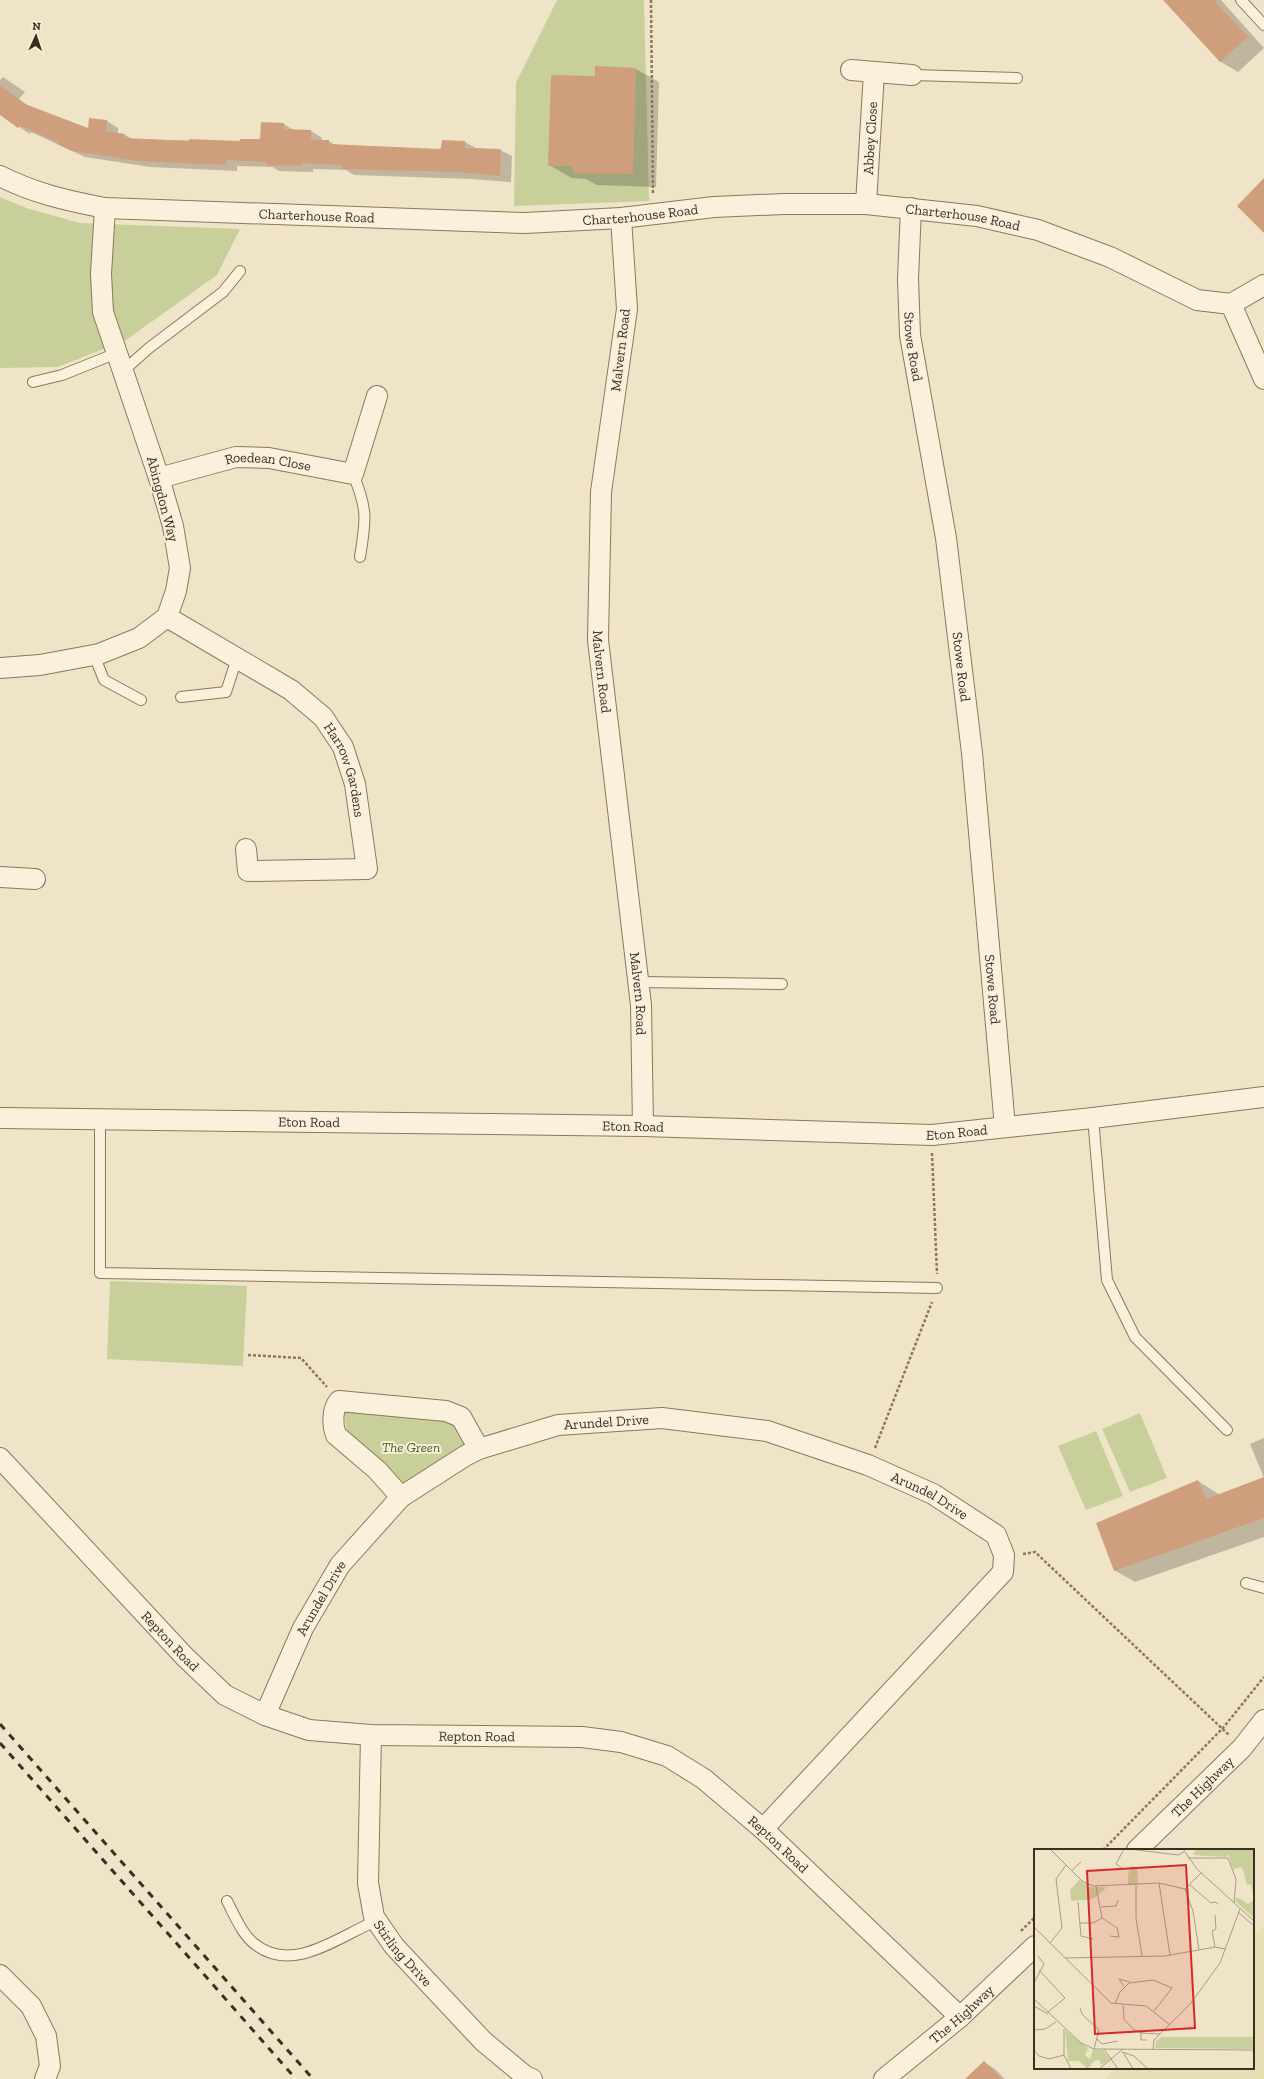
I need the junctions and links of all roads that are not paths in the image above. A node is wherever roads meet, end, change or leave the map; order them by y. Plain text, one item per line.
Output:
1 (1241, 0) edge
2 (1264, 25) edge
3 (851, 70) dead end
4 (874, 72) junction
5 (912, 75) joint
6 (1017, 78) dead end
7 (0, 176) edge
8 (866, 204) junction
9 (105, 208) junction
10 (911, 208) junction
11 (621, 218) junction
12 (240, 271) dead end
13 (1264, 285) edge
14 (1231, 304) junction
15 (120, 362) junction
16 (1264, 379) edge
17 (33, 382) dead end
18 (377, 396) dead end
19 (354, 474) junction
20 (159, 478) junction
21 (360, 557) dead end
22 (167, 617) junction
23 (94, 655) junction
24 (237, 658) junction
25 (0, 668) edge
26 (181, 697) dead end
27 (141, 700) dead end
28 (246, 850) dead end
29 (0, 877) edge
30 (35, 879) dead end
31 (638, 982) junction
32 (782, 984) dead end
33 (1264, 1097) edge
34 (0, 1118) edge
35 (100, 1118) junction
36 (1093, 1118) junction
37 (643, 1126) junction
38 (1005, 1127) junction
39 (937, 1288) dead end
40 (1227, 1430) dead end
41 (478, 1449) junction
42 (0, 1458) edge
43 (401, 1497) junction
44 (1246, 1583) dead end
45 (1264, 1588) edge
46 (265, 1715) junction
47 (1264, 1720) edge
48 (371, 1735) junction
49 (763, 1829) junction
50 (1137, 1849) edge
51 (227, 1902) dead end
52 (376, 1920) junction
53 (1034, 1947) edge
54 (0, 1975) edge
55 (960, 2017) junction
56 (45, 2079) edge
57 (532, 2079) edge
58 (884, 2079) edge

1 - 2 lane
3 - 4 street
4 - 5 street
4 - 8 street, Abbey Close
5 - 6 lane
7 - 9 street, Charterhouse Road
8 - 10 street, Charterhouse Road
8 - 11 street, Charterhouse Road
9 - 11 street, Charterhouse Road
9 - 15 street, Abingdon Way
10 - 14 street, Charterhouse Road
10 - 38 street, Stowe Road
11 - 31 street, Malvern Road
12 - 15 lane
13 - 14 street
14 - 16 street
15 - 17 lane
15 - 20 street, Abingdon Way
18 - 19 street
19 - 20 street, Roedean Close
19 - 21 lane
20 - 22 street, Abingdon Way
22 - 23 street
22 - 24 street, Harrow Gardens
23 - 25 street
23 - 27 lane
24 - 26 lane
24 - 28 street, Harrow Gardens
29 - 30 street
31 - 32 lane
31 - 37 street, Malvern Road
33 - 36 street, Eton Road
34 - 35 street, Eton Road
35 - 37 street, Eton Road
35 - 39 lane
36 - 38 street, Eton Road
36 - 40 lane
37 - 38 street, Eton Road
41 - 43 street, Arundel Drive
41 - 43 street
41 - 49 street, Arundel Drive
42 - 46 street, Repton Road
43 - 46 street, Arundel Drive
44 - 45 lane
46 - 48 street, Repton Road
47 - 50 street, The Highway
48 - 49 street, Repton Road
48 - 52 street, Stirling Drive
49 - 55 street, Repton Road
51 - 52 lane
52 - 57 street, Stirling Drive
53 - 55 street, The Highway
54 - 56 street
55 - 58 street, The Highway

